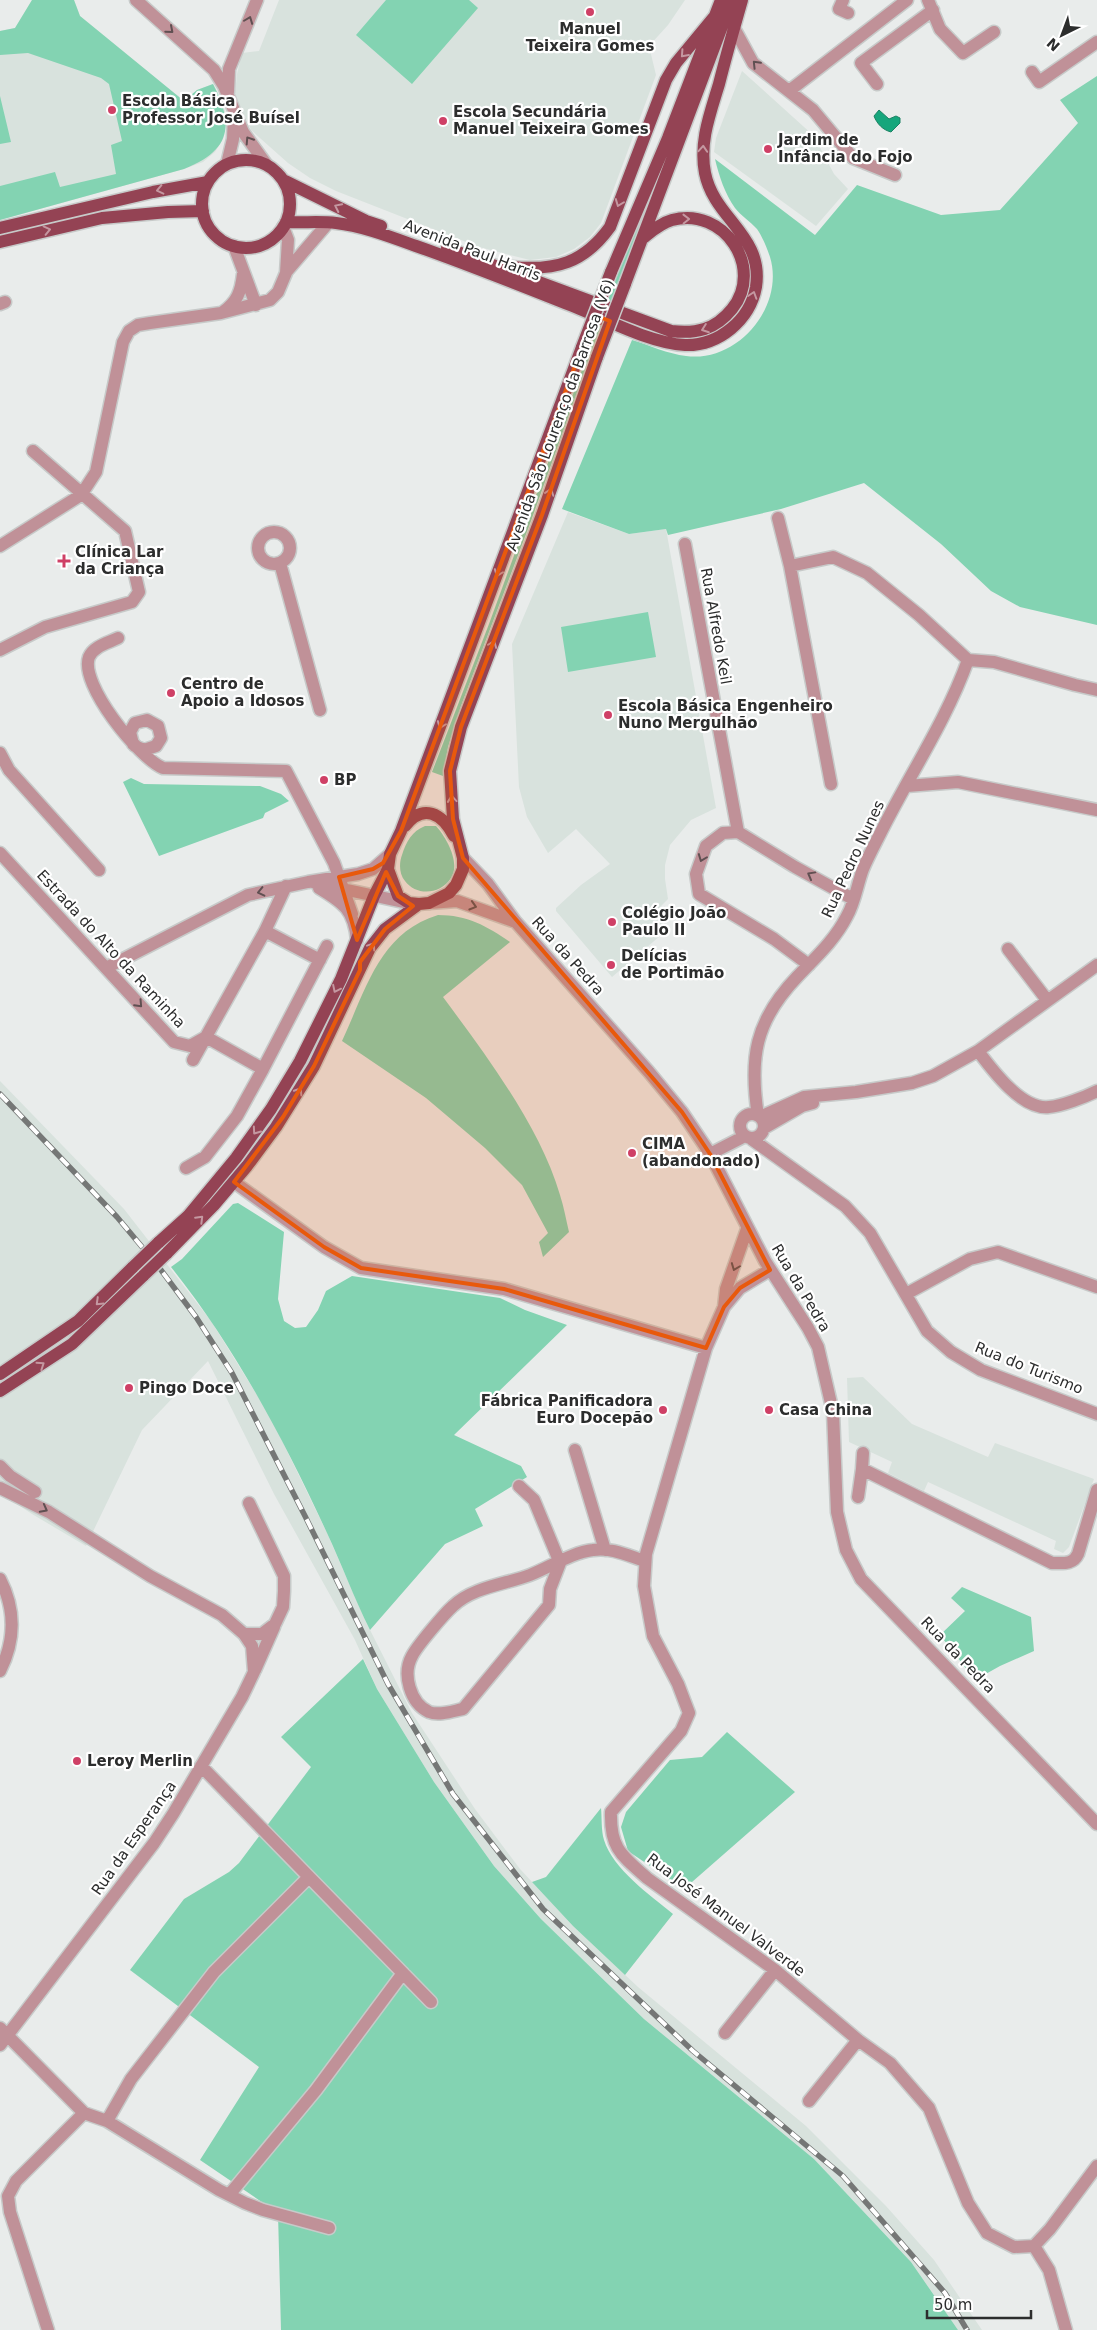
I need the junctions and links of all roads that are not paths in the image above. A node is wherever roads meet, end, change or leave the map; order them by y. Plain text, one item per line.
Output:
1 (136, 0) edge
2 (257, 0) edge
3 (721, 0) edge
4 (732, 0) edge
5 (742, 0) edge
6 (843, 0) edge
7 (907, 0) edge
8 (930, 5) edge
9 (848, 13) dead end
10 (714, 17) junction
11 (734, 28) junction
12 (994, 32) dead end
13 (1097, 42) edge
14 (239, 46) junction
15 (204, 60) junction
16 (1032, 72) dead end
17 (877, 84) dead end
18 (789, 90) junction
19 (229, 100) junction
20 (234, 115) junction
21 (227, 164) junction
22 (266, 164) junction
23 (895, 175) dead end
24 (284, 180) junction
25 (208, 182) junction
26 (203, 211) junction
27 (328, 223) junction
28 (285, 225) junction
29 (0, 228) edge
30 (643, 238) junction
31 (0, 242) edge
32 (234, 246) junction
33 (499, 266) junction
34 (243, 274) junction
35 (286, 274) junction
36 (256, 304) junction
37 (221, 313) junction
38 (33, 451) dead end
39 (81, 494) junction
40 (778, 518) dead end
41 (685, 544) dead end
42 (0, 546) edge
43 (280, 563) dead end
44 (790, 566) junction
45 (118, 638) dead end
46 (0, 650) edge
47 (968, 660) junction
48 (1097, 690) edge
49 (320, 710) dead end
50 (0, 753) edge
51 (831, 784) dead end
52 (907, 786) junction
53 (1097, 810) edge
54 (401, 831) junction
55 (738, 832) junction
56 (462, 852) junction
57 (0, 853) edge
58 (390, 854) junction
59 (388, 869) junction
60 (99, 870) dead end
61 (339, 877) junction
62 (308, 882) junction
63 (286, 886) junction
64 (343, 890) junction
65 (374, 896) junction
66 (853, 899) junction
67 (419, 903) junction
68 (352, 914) junction
69 (514, 921) junction
70 (265, 931) junction
71 (357, 940) junction
72 (327, 946) dead end
73 (1008, 949) dead end
74 (320, 960) junction
75 (809, 965) junction
76 (1097, 965) edge
77 (106, 968) junction
78 (1047, 1000) junction
79 (206, 1037) junction
80 (978, 1051) junction
81 (193, 1060) dead end
82 (263, 1069) junction
83 (754, 1090) junction
84 (1097, 1092) edge
85 (745, 1117) junction
86 (762, 1123) junction
87 (747, 1137) junction
88 (710, 1154) junction
89 (772, 1154) junction
90 (186, 1168) dead end
91 (234, 1182) junction
92 (747, 1229) junction
93 (162, 1248) junction
94 (770, 1270) junction
95 (139, 1271) junction
96 (1097, 1287) edge
97 (906, 1294) junction
98 (724, 1306) junction
99 (706, 1348) junction
100 (0, 1374) edge
101 (5, 1387) edge
102 (0, 1397) edge
103 (1097, 1414) edge
104 (575, 1450) dead end
105 (863, 1453) dead end
106 (0, 1466) edge
107 (862, 1469) junction
108 (519, 1486) dead end
109 (0, 1488) edge
110 (1097, 1490) edge
111 (35, 1492) dead end
112 (858, 1497) dead end
113 (249, 1503) dead end
114 (605, 1550) junction
115 (645, 1561) junction
116 (560, 1563) junction
117 (0, 1580) edge
118 (276, 1623) junction
119 (244, 1634) junction
120 (0, 1671) edge
121 (254, 1672) junction
122 (201, 1766) junction
123 (1097, 1824) edge
124 (309, 1877) junction
125 (776, 1970) junction
126 (403, 1973) junction
127 (431, 2002) dead end
128 (726, 2032) dead end
129 (2, 2036) edge
130 (858, 2040) junction
131 (809, 2101) dead end
132 (84, 2114) junction
133 (107, 2120) junction
134 (1096, 2170) edge
135 (229, 2195) junction
136 (329, 2228) dead end
137 (1034, 2246) junction
138 (48, 2330) edge
139 (1066, 2330) edge

1 -> 15 street
14 -> 2 street
3 - 10 main road, Avenida São Lourenço da Barrosa (V6)
4 - 30 main road, Avenida São Lourenço da Barrosa (V6)
5 - 11 main road, Avenida Paul Harris
6 - 9 street
7 - 18 street
8 - 12 street
8 - 17 street
10 -> 33 main road
10 -> 54 main road, Avenida São Lourenço da Barrosa (V6), bridge
18 -> 11 street
27 -> 11 main road, Avenida Paul Harris
13 - 16 street
14 - 15 street
14 - 19 street
15 - 19 street
18 - 23 street
19 - 20 street
20 - 21 street
22 -> 20 street
21 - 22 main road
21 - 25 main road
22 - 24 main road
24 - 28 main road
33 -> 24 main road, Avenida Paul Harris
25 - 26 main road
25 -> 29 main road
31 -> 26 main road
26 - 32 main road
27 - 28 main road, Avenida Paul Harris
27 - 35 street
28 - 32 main road
28 - 35 street
30 -> 33 main road
56 -> 30 main road, Avenida São Lourenço da Barrosa (V6), bridge
32 - 34 street
34 - 36 street
34 - 37 street
35 - 36 street
36 - 37 street
37 - 39 street
38 - 39 street
39 - 42 street
39 - 46 street
40 - 44 street
41 - 55 street, Rua Alfredo Keil
43 - 49 street
44 - 47 street
44 - 51 street
45 - 61 street
47 - 48 street
47 - 52 street, Rua Pedro Nunes
50 - 60 street
52 - 53 street
52 - 66 street, Rua Pedro Nunes
54 - 56 main road, Avenida São Lourenço da Barrosa (V6)
54 - 58 main road, Avenida São Lourenço da Barrosa (V6)
66 -> 55 street
55 -> 75 street
56 - 67 main road, Avenida São Lourenço da Barrosa (V6)
56 - 69 street, Rua da Pedra
57 - 77 street, Estrada do Alto da Raminha
58 - 59 main road, Avenida São Lourenço da Barrosa (V6)
58 - 61 street
59 - 65 main road, Avenida São Lourenço da Barrosa (V6)
59 - 67 main road, Avenida São Lourenço da Barrosa (V6)
61 - 62 street
61 - 64 street
62 - 63 street
62 - 64 street
62 - 68 street
63 - 70 street
63 -> 77 street
64 - 65 street
64 - 68 street
65 - 67 street
65 - 71 main road, Avenida São Lourenço da Barrosa (V6)
66 - 75 street, Rua Pedro Nunes
67 -> 69 street
91 -> 67 main road, Avenida São Lourenço da Barrosa (V6)
68 - 71 street
69 - 88 street, Rua da Pedra
70 - 74 street
70 - 79 street
71 -> 93 main road, Avenida São Lourenço da Barrosa (V6)
72 - 74 street
73 - 78 street
74 - 82 street
75 - 83 street, Rua Pedro Nunes
76 - 78 street
77 -> 79 street, Estrada do Alto da Raminha
78 - 80 street
79 - 81 street
79 - 82 street
80 - 84 street
80 - 86 street
82 - 90 street
83 - 85 street, Rua Pedro Nunes
83 - 86 street, Rua Pedro Nunes
85 - 86 street
85 - 87 street
86 - 87 street
86 - 89 street
87 - 88 street
87 - 89 street, Rua do Turismo
88 - 92 street, Rua da Pedra
89 - 97 street, Rua do Turismo
93 -> 91 main road, Avenida São Lourenço da Barrosa (V6)
91 - 99 street
92 - 94 street, Rua da Pedra
92 -> 98 street
93 - 95 main road, Avenida São Lourenço da Barrosa (V6), bridge
94 - 98 street
94 - 123 street, Rua da Pedra
95 -> 100 main road, Avenida São Lourenço da Barrosa (V6)
101 -> 95 main road, Avenida São Lourenço da Barrosa (V6)
96 - 97 street
97 - 103 street, Rua do Turismo
98 - 99 street, Rua José Manuel Valverde
99 - 115 street, Rua José Manuel Valverde
101 - 102 street
104 - 114 street
105 - 107 street
106 - 111 street
107 - 110 street
107 - 112 street
108 - 116 street
109 -> 119 street
113 - 118 street
114 - 115 street
114 - 116 street
115 - 125 street, Rua José Manuel Valverde
116 - 116 street
117 - 120 street
118 - 119 street
118 - 121 street, Rua da Esperança
119 - 121 street
121 - 122 street, Rua da Esperança
122 - 124 street
122 - 129 street, Rua da Esperança
124 - 126 street
124 - 133 street
125 - 128 street
125 - 130 street, Rua José Manuel Valverde
126 - 127 street
126 - 135 street
129 - 132 street
130 - 131 street
130 - 137 street, Rua José Manuel Valverde
132 - 133 street
132 - 138 street
133 - 135 street
134 - 137 street
135 - 136 street
137 - 139 street

